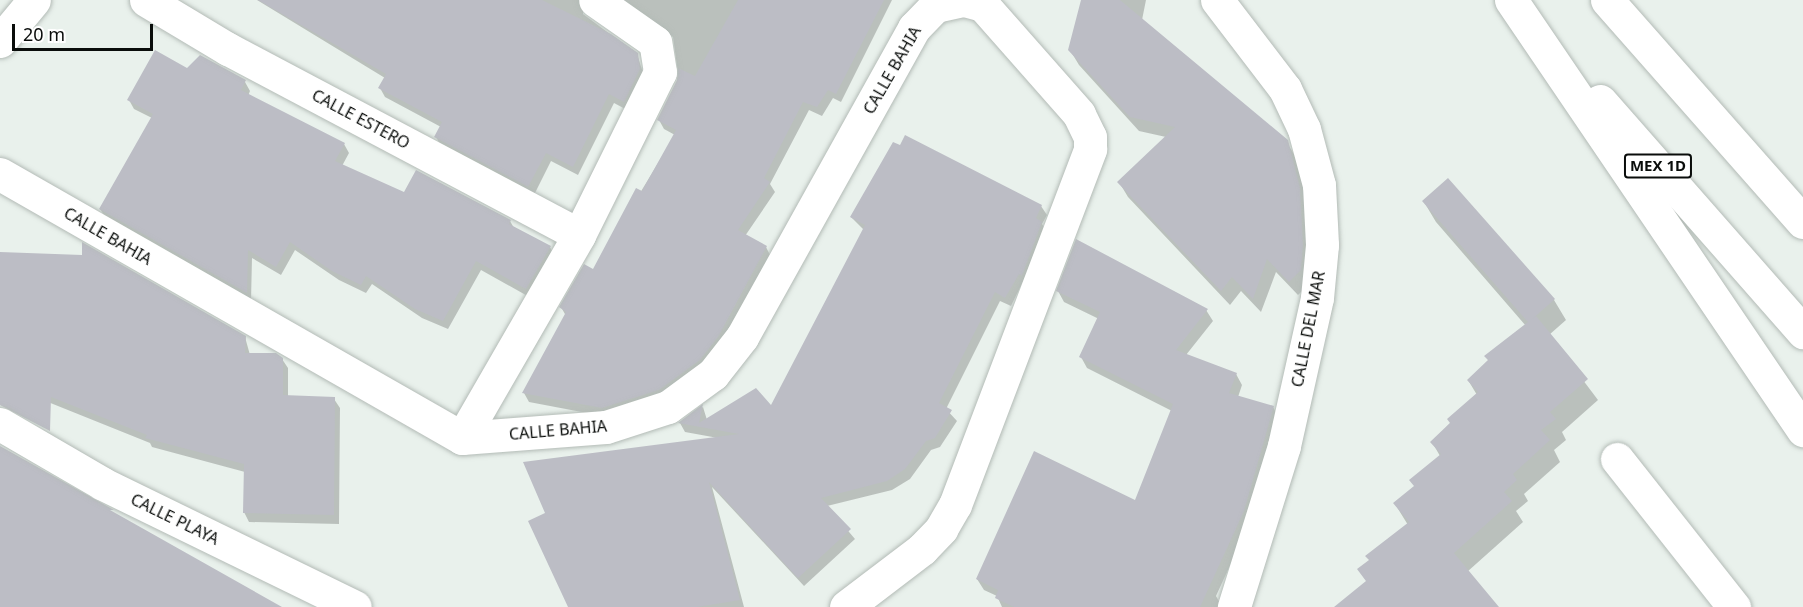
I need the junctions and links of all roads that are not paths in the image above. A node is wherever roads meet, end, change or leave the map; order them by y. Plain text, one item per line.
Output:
1 (34, 0) edge
2 (146, 0) edge
3 (595, 0) edge
4 (963, 0) edge
5 (1217, 0) edge
6 (1512, 0) edge
7 (1607, 0) edge
8 (0, 41) edge
9 (0, 174) edge
10 (1803, 222) edge
11 (579, 235) junction
12 (1803, 332) edge
13 (0, 424) edge
14 (1803, 430) edge
15 (462, 438) junction
16 (1617, 459) dead end
17 (355, 607) edge
18 (846, 607) edge
19 (1234, 607) edge
20 (1734, 607) edge

1 - 8 main road
2 - 11 main road, CALLE ESTERO
3 - 11 main road
4 - 15 main road, CALLE BAHIA
4 - 18 main road, CALLE BAHIA
5 - 19 main road, CALLE DEL MAR
6 - 12 main road, MEX 1D
6 - 14 main road
7 - 10 main road
9 - 15 main road, CALLE BAHIA
11 - 15 main road
13 - 17 main road, CALLE PLAYA
16 - 20 main road

